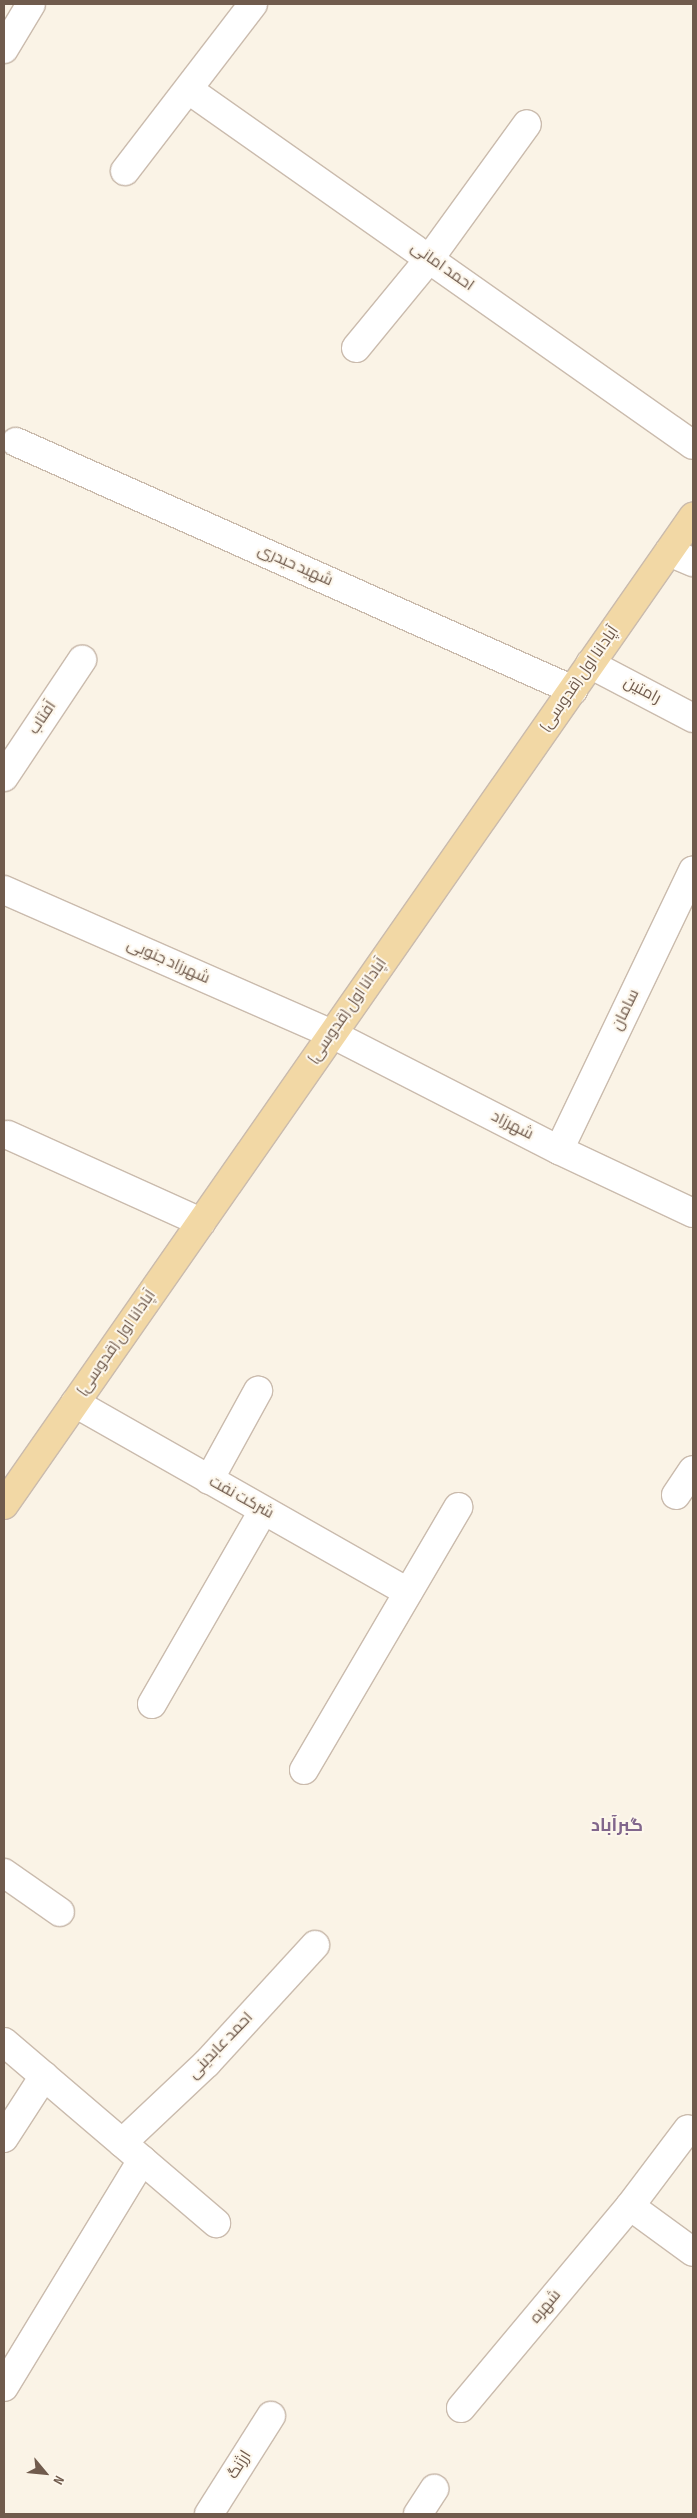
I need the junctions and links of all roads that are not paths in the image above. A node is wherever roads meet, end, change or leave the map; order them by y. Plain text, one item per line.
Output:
1 (31, 4) edge
2 (253, 4) edge
3 (8, 33) edge
4 (189, 90) junction
5 (527, 124) dead end
6 (125, 171) dead end
7 (430, 258) junction
8 (356, 348) dead end
9 (16, 442) dead end
10 (693, 445) edge
11 (693, 517) edge
12 (681, 557) edge
13 (82, 660) dead end
14 (590, 664) junction
15 (573, 690) junction
16 (693, 718) edge
17 (4, 777) edge
18 (693, 870) edge
19 (4, 890) edge
20 (332, 1034) junction
21 (8, 1135) dead end
22 (559, 1150) junction
23 (693, 1213) edge
24 (201, 1222) junction
25 (258, 1391) dead end
26 (75, 1403) junction
27 (693, 1470) edge
28 (209, 1480) junction
29 (676, 1495) dead end
30 (4, 1505) edge
31 (458, 1507) dead end
32 (263, 1510) junction
33 (408, 1592) junction
34 (152, 1704) dead end
35 (304, 1770) dead end
36 (4, 1873) edge
37 (60, 1912) dead end
38 (314, 1945) dead end
39 (4, 2042) edge
40 (44, 2076) junction
41 (688, 2128) dead end
42 (4, 2138) edge
43 (122, 2143) junction
44 (142, 2160) junction
45 (630, 2206) junction
46 (216, 2223) dead end
47 (693, 2252) edge
48 (4, 2387) edge
49 (461, 2408) dead end
50 (271, 2416) dead end
51 (434, 2489) dead end
52 (209, 2514) edge
53 (418, 2514) edge

1 - 3 street
2 - 4 street
4 - 6 street
4 - 7 street, احمد امانی
5 - 7 street
7 - 8 street
7 - 10 street, احمد امانی
9 - 15 street, شهید حیدری
11 - 12 main road, آپادانا اول (قدوسی)
12 - 14 main road, آپادانا اول (قدوسی)
13 - 17 street, آفتاب
14 - 15 main road, آپادانا اول (قدوسی)
14 - 16 street, رامتین
15 - 20 main road, آپادانا اول (قدوسی)
18 - 22 street, سامان
19 - 20 street, شهرزاد جنوبی
20 - 22 street, شهرزاد
20 - 24 main road, آپادانا اول (قدوسی)
21 - 24 street
22 - 23 street, شهرزاد
24 - 26 main road, آپادانا اول (قدوسی)
25 - 28 street
26 - 28 street, شرکت نفت
26 - 30 main road, آپادانا اول (قدوسی)
27 - 29 street
28 - 32 street, شرکت نفت
31 - 33 street
32 - 33 street, شرکت نفت
32 - 34 street
33 - 35 street
36 - 37 street
38 - 43 street, احمد عابدینی
39 - 40 street
40 - 42 street
40 - 43 street
41 - 45 street, شهره
43 - 44 street
44 - 46 street
44 - 48 street
45 - 47 street
45 - 49 street, شهره
50 - 52 street, ارژنگ
51 - 53 street

